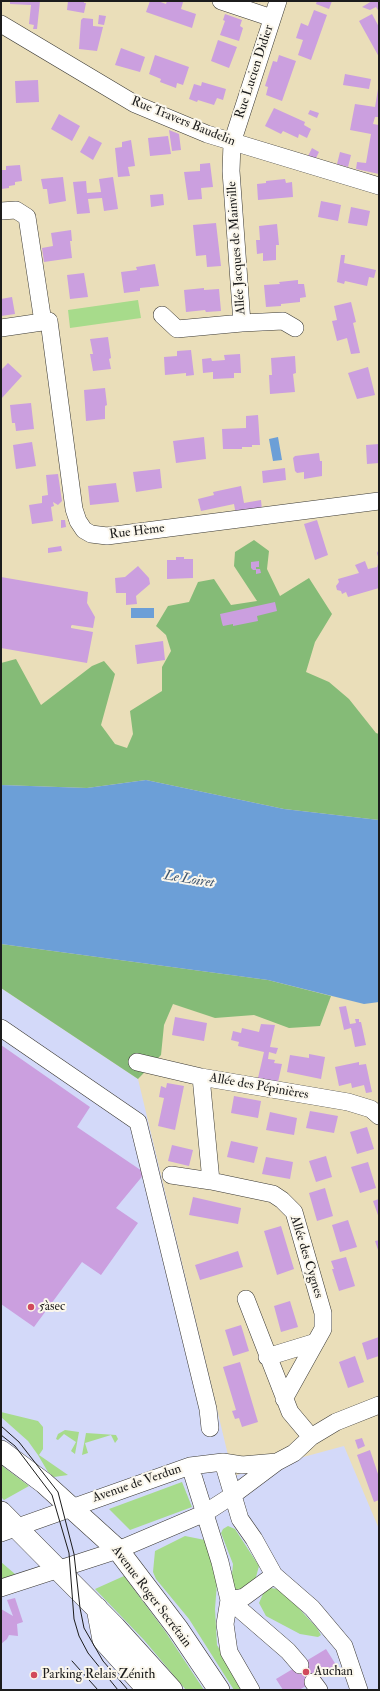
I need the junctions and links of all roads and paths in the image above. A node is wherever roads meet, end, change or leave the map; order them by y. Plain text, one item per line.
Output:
1 (221, 1) edge
2 (278, 1) edge
3 (272, 18) junction
4 (1, 24) edge
5 (232, 143) junction
6 (379, 186) edge
7 (1, 211) edge
8 (162, 315) dead end
9 (43, 322) junction
10 (242, 323) junction
11 (1, 328) edge
12 (295, 328) dead end
13 (379, 501) edge
14 (1, 1028) edge
15 (137, 1062) dead end
16 (201, 1077) junction
17 (379, 1116) edge
18 (170, 1175) dead end
19 (211, 1181) junction
20 (246, 1299) dead end
21 (316, 1342) junction
22 (267, 1357) junction
23 (284, 1399) junction
24 (379, 1405) edge
25 (210, 1428) dead end
26 (311, 1437) junction
27 (1, 1451) edge
28 (223, 1462) junction
29 (277, 1462) junction
30 (190, 1466) junction
31 (233, 1495) junction
32 (70, 1507) junction
33 (1, 1512) edge
34 (205, 1513) junction
35 (8, 1530) edge
36 (118, 1550) junction
37 (57, 1569) junction
38 (274, 1575) junction
39 (1, 1588) edge
40 (229, 1600) junction
41 (97, 1608) junction
42 (300, 1665) dead end
43 (251, 1688) edge
44 (148, 1690) edge
45 (172, 1690) edge
46 (219, 1690) edge
47 (359, 1690) edge

1 - 3 street
2 - 3 street, Rue Lucien Didier
3 - 5 street, Rue Lucien Didier
4 - 5 street, Rue Travers Baudelin
5 - 6 street, Rue Travers Baudelin
5 - 10 street, Allée Jacques de Mainville
7 - 9 street
8 - 10 street
9 - 11 street
9 - 13 street, Rue Hème
10 - 12 street, Allée Jacques de Mainville
14 - 25 street
15 - 16 street, Allée des Pépinières
16 - 17 street, Allée des Pépinières
16 - 19 street
18 - 19 street, Allée des Cygnes
19 - 21 street, Allée des Cygnes
20 - 22 street
21 - 22 street
21 - 23 street, Allée des Cygnes
22 - 23 street
23 - 26 street
24 - 26 street, Avenue de Verdun
26 - 29 street, Avenue de Verdun
27 - 32 main road, Avenue Roger Secrétain
28 - 29 street, Avenue de Verdun
28 - 30 street, Avenue de Verdun
28 - 31 street
29 - 31 street, Avenue de Verdun
30 - 32 street, Avenue de Verdun
30 - 34 street
31 - 34 street, Avenue de Verdun
31 - 38 street
32 - 35 street, Avenue de Verdun
32 - 36 main road, Avenue Roger Secrétain
33 - 35 main road
34 - 36 street, Avenue de Verdun
34 - 40 street
35 - 37 main road
36 - 37 street, Avenue de Verdun
36 - 46 main road, Avenue Roger Secrétain
37 - 39 street, Avenue de Verdun
37 - 41 main road
38 - 40 street
38 - 47 street
40 - 42 street
40 - 43 street
41 - 44 main road
41 - 45 main road

